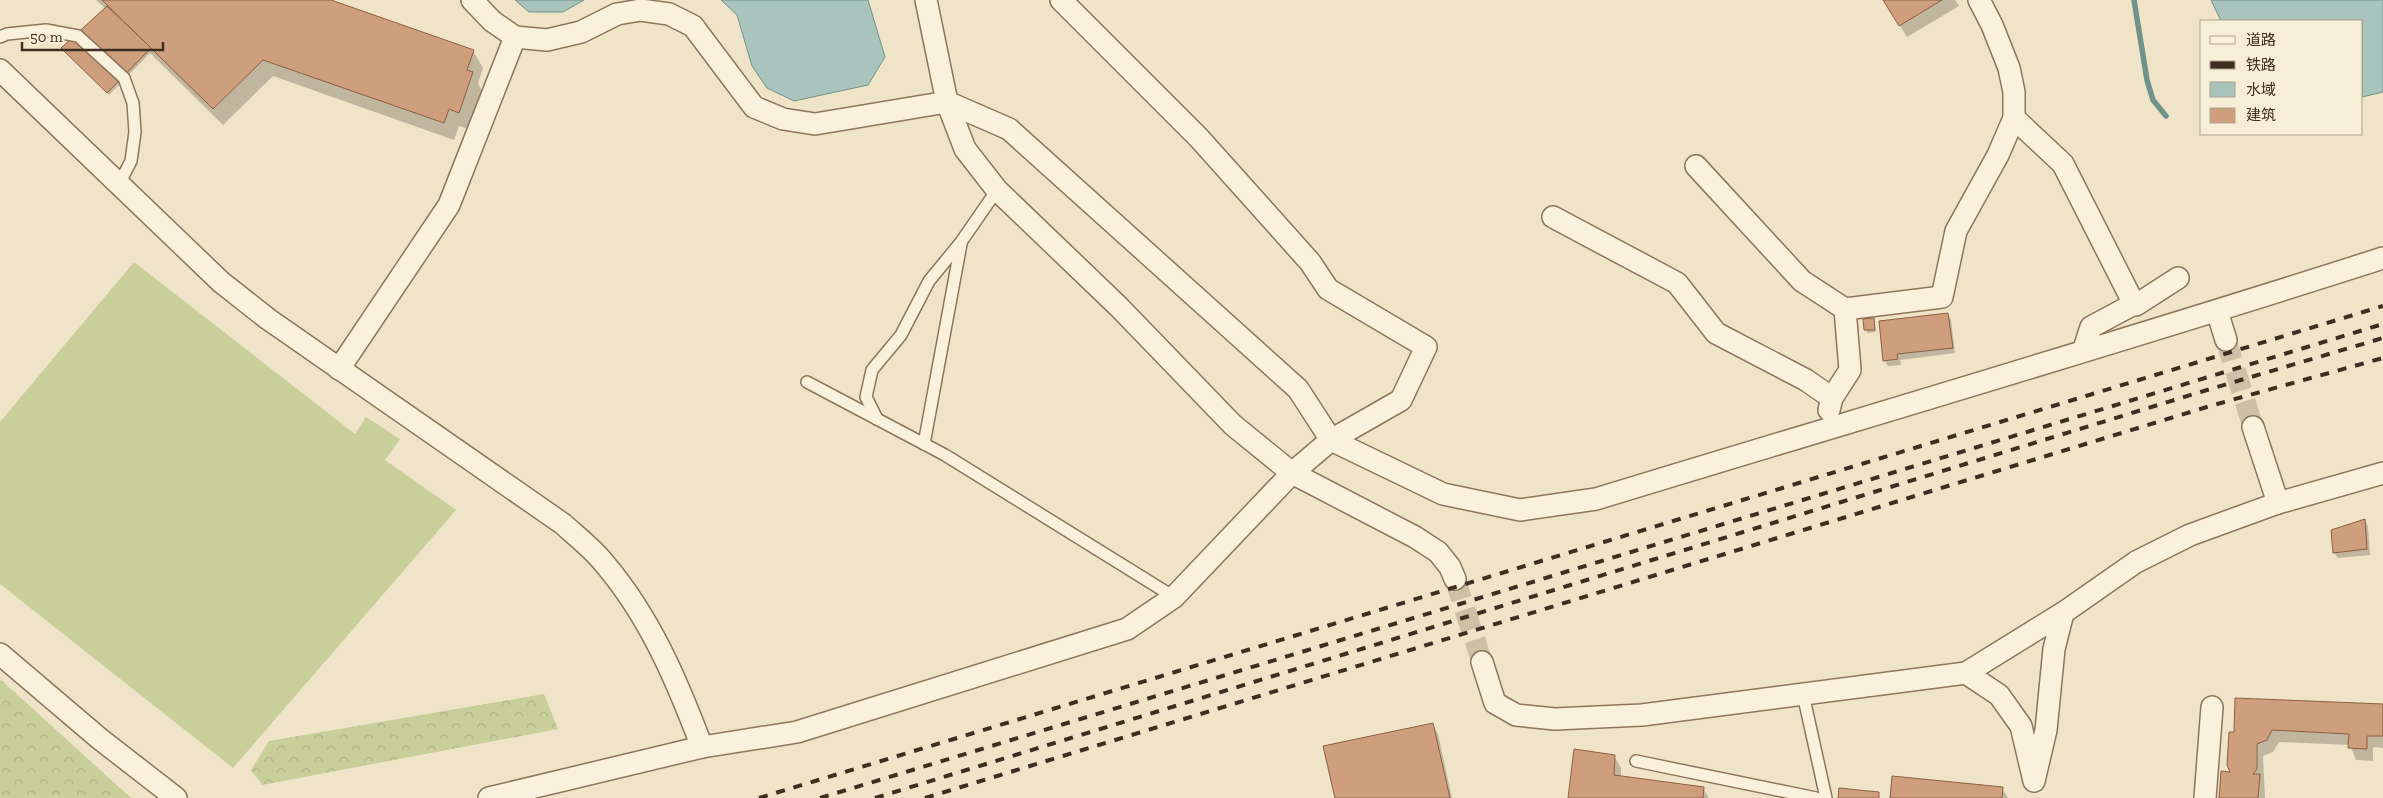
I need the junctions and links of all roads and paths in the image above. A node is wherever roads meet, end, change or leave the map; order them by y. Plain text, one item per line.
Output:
1 (472, 0) edge
2 (926, 0) edge
3 (1061, 0) edge
4 (1979, 0) edge
5 (0, 37) edge
6 (516, 37) junction
7 (0, 70) edge
8 (948, 102) junction
9 (2014, 118) junction
10 (1696, 166) dead end
11 (118, 186) junction
12 (997, 190) junction
13 (1553, 217) dead end
14 (961, 242) junction
15 (2383, 258) edge
16 (2178, 278) dead end
17 (2136, 305) dead end
18 (1846, 309) junction
19 (2217, 311) junction
20 (2226, 340) tunnel mouth
21 (2084, 350) junction
22 (339, 370) junction
23 (807, 382) dead end
24 (1832, 398) junction
25 (877, 419) junction
26 (2253, 427) tunnel mouth
27 (1823, 429) junction
28 (1331, 440) junction
29 (924, 444) junction
30 (1292, 473) junction
31 (2383, 473) edge
32 (2278, 503) junction
33 (1455, 579) tunnel mouth
34 (1174, 597) junction
35 (2063, 613) junction
36 (0, 654) edge
37 (1482, 662) tunnel mouth
38 (1966, 673) junction
39 (1803, 694) junction
40 (2212, 707) dead end
41 (702, 747) junction
42 (1636, 762) dead end
43 (2033, 789) edge
44 (176, 798) edge
45 (488, 798) edge
46 (1816, 798) edge
47 (1826, 798) edge
48 (2205, 798) edge

1 - 6 street
2 - 8 street
3 - 28 street
4 - 9 street
5 - 11 lane
6 - 8 street
6 - 22 street
7 - 11 street
8 - 12 street
8 - 28 street
9 - 18 street
9 - 21 street
10 - 18 street
11 - 22 street
12 - 14 lane
12 - 30 street
13 - 24 street
14 - 25 lane
14 - 29 lane
15 - 19 street
16 - 17 street
18 - 24 street
19 - 20 street
19 - 21 street
21 - 27 street
22 - 41 street
23 - 25 lane
24 - 27 street
25 - 29 lane
26 - 32 street
27 - 28 street
28 - 30 street
29 - 34 lane
30 - 33 street
30 - 34 street
31 - 32 street
32 - 35 street
34 - 41 street
35 - 38 street
35 - 43 street
36 - 44 street
37 - 39 street
38 - 39 street
38 - 43 street
39 - 47 lane
40 - 48 street
41 - 45 street
42 - 46 lane

